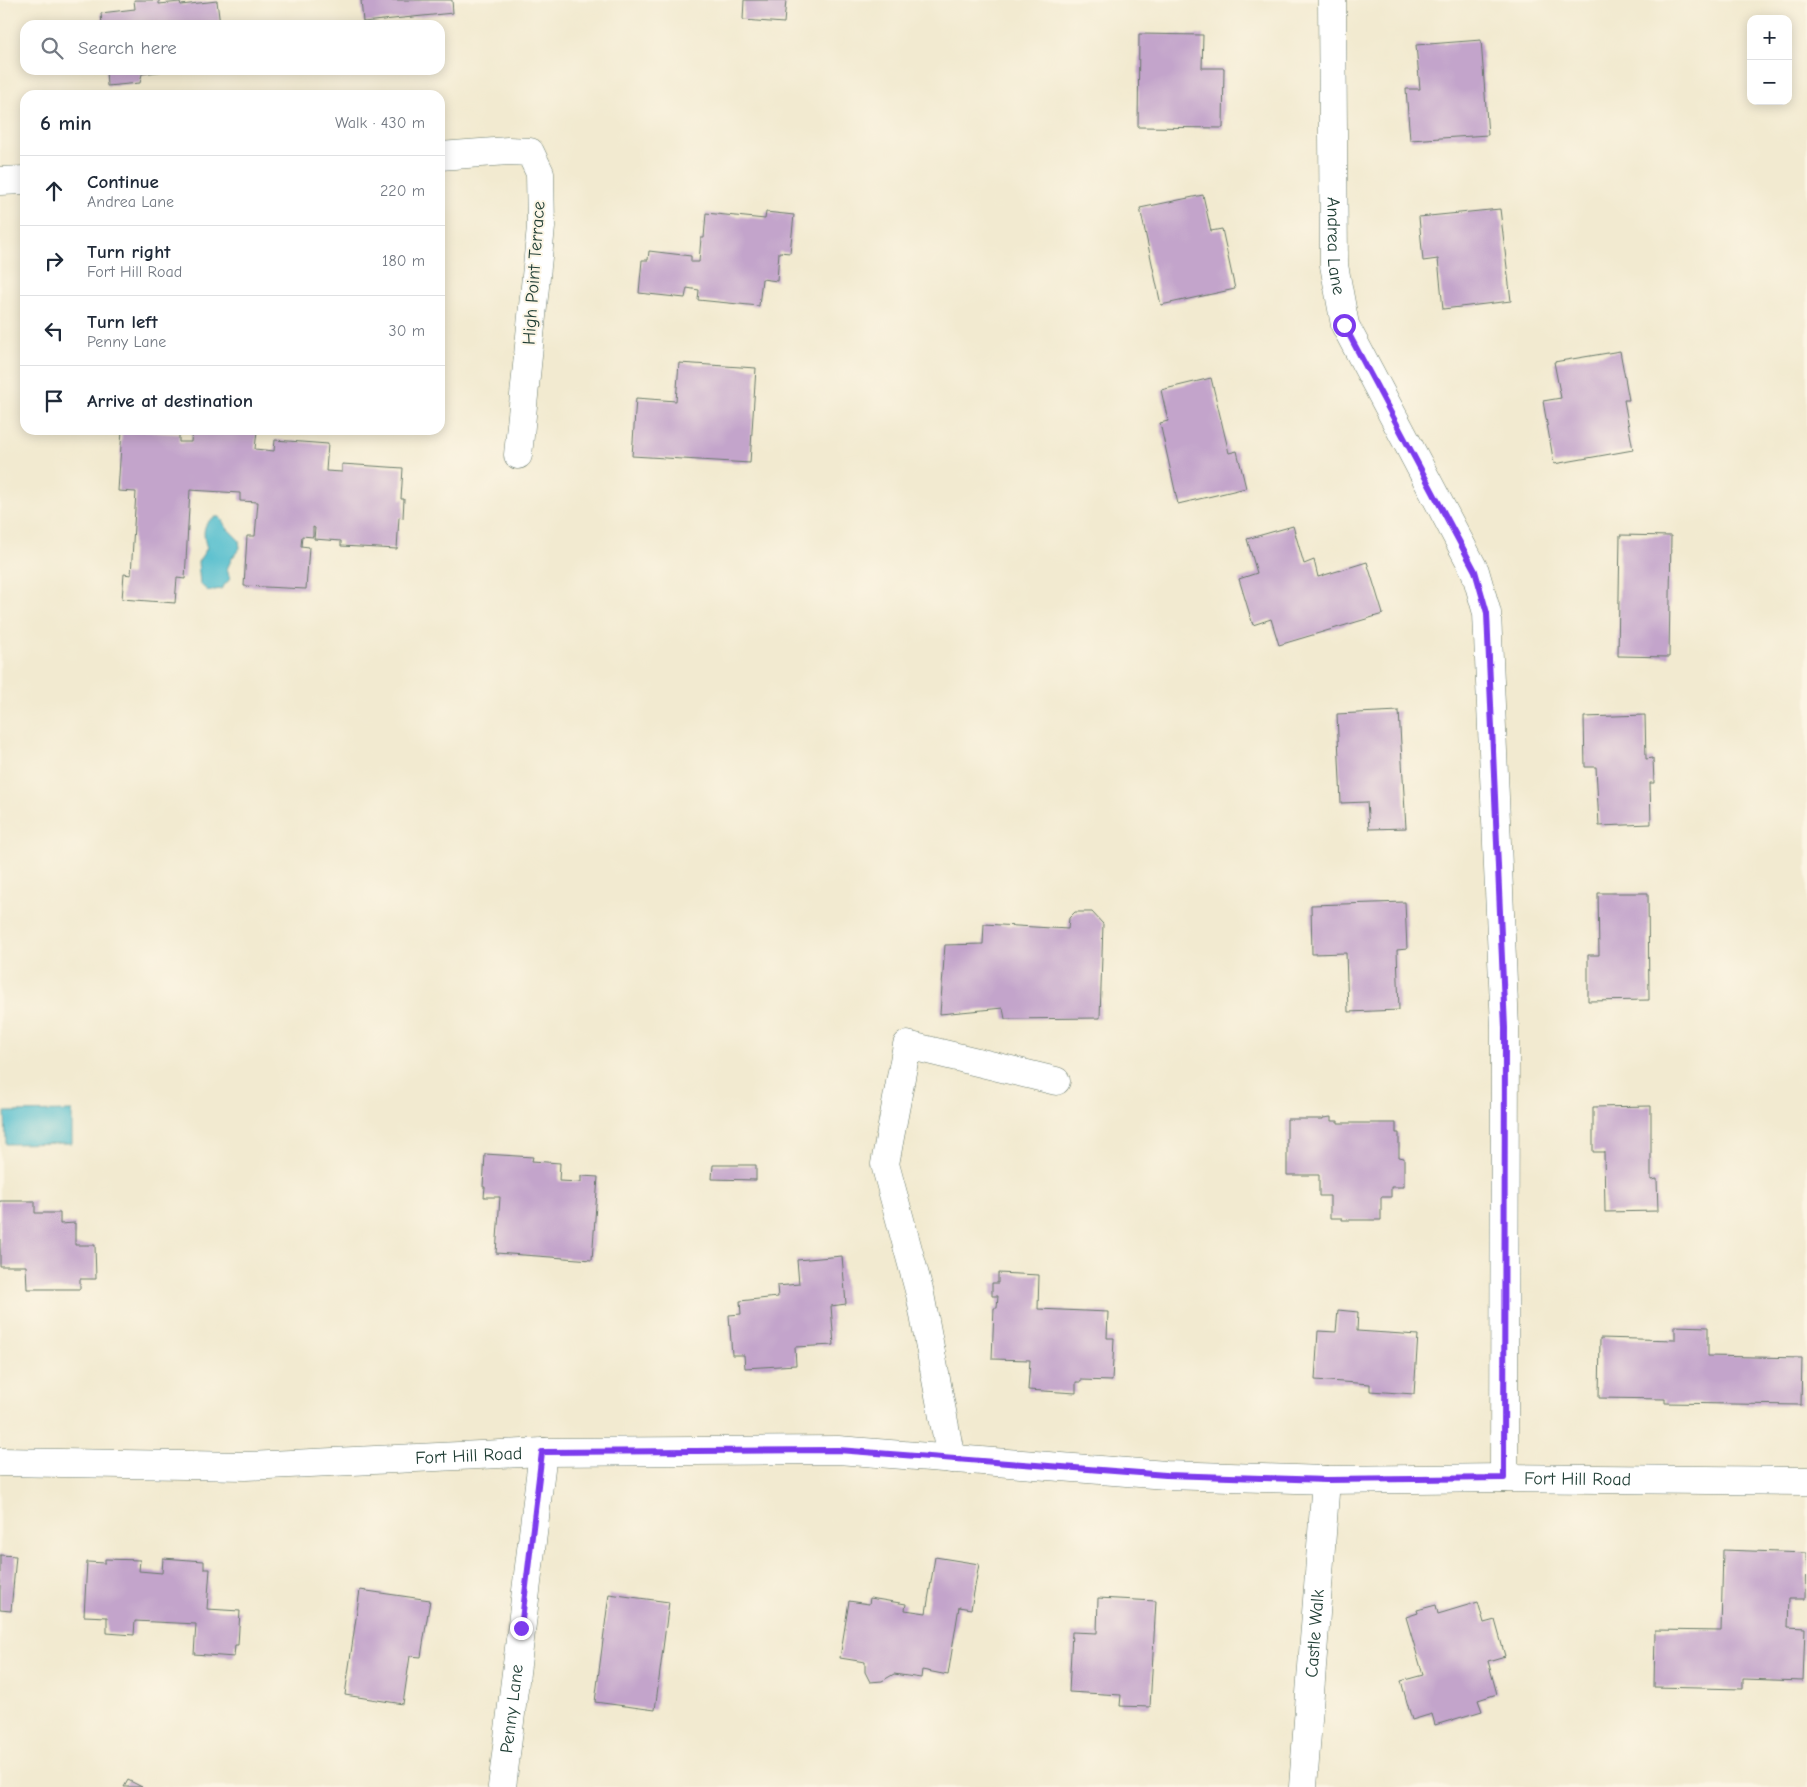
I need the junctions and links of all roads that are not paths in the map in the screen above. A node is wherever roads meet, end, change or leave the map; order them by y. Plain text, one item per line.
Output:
1 (1332, 0) edge
2 (445, 156) edge
3 (20, 180) edge
4 (0, 182) edge
5 (518, 455) dead end
6 (1056, 1081) dead end
7 (542, 1452) junction
8 (951, 1459) junction
9 (0, 1462) edge
10 (1504, 1478) junction
11 (1326, 1480) junction
12 (1807, 1481) edge
13 (502, 1787) edge
14 (1303, 1787) edge

1 - 10 street, Andrea Lane
2 - 5 street, High Point Terrace
3 - 4 street
6 - 8 street
7 - 8 street, Fort Hill Road
7 - 9 street, Fort Hill Road
7 - 13 street, Penny Lane
8 - 11 street, Fort Hill Road
10 - 11 street, Fort Hill Road
10 - 12 street, Fort Hill Road
11 - 14 street, Castle Walk

